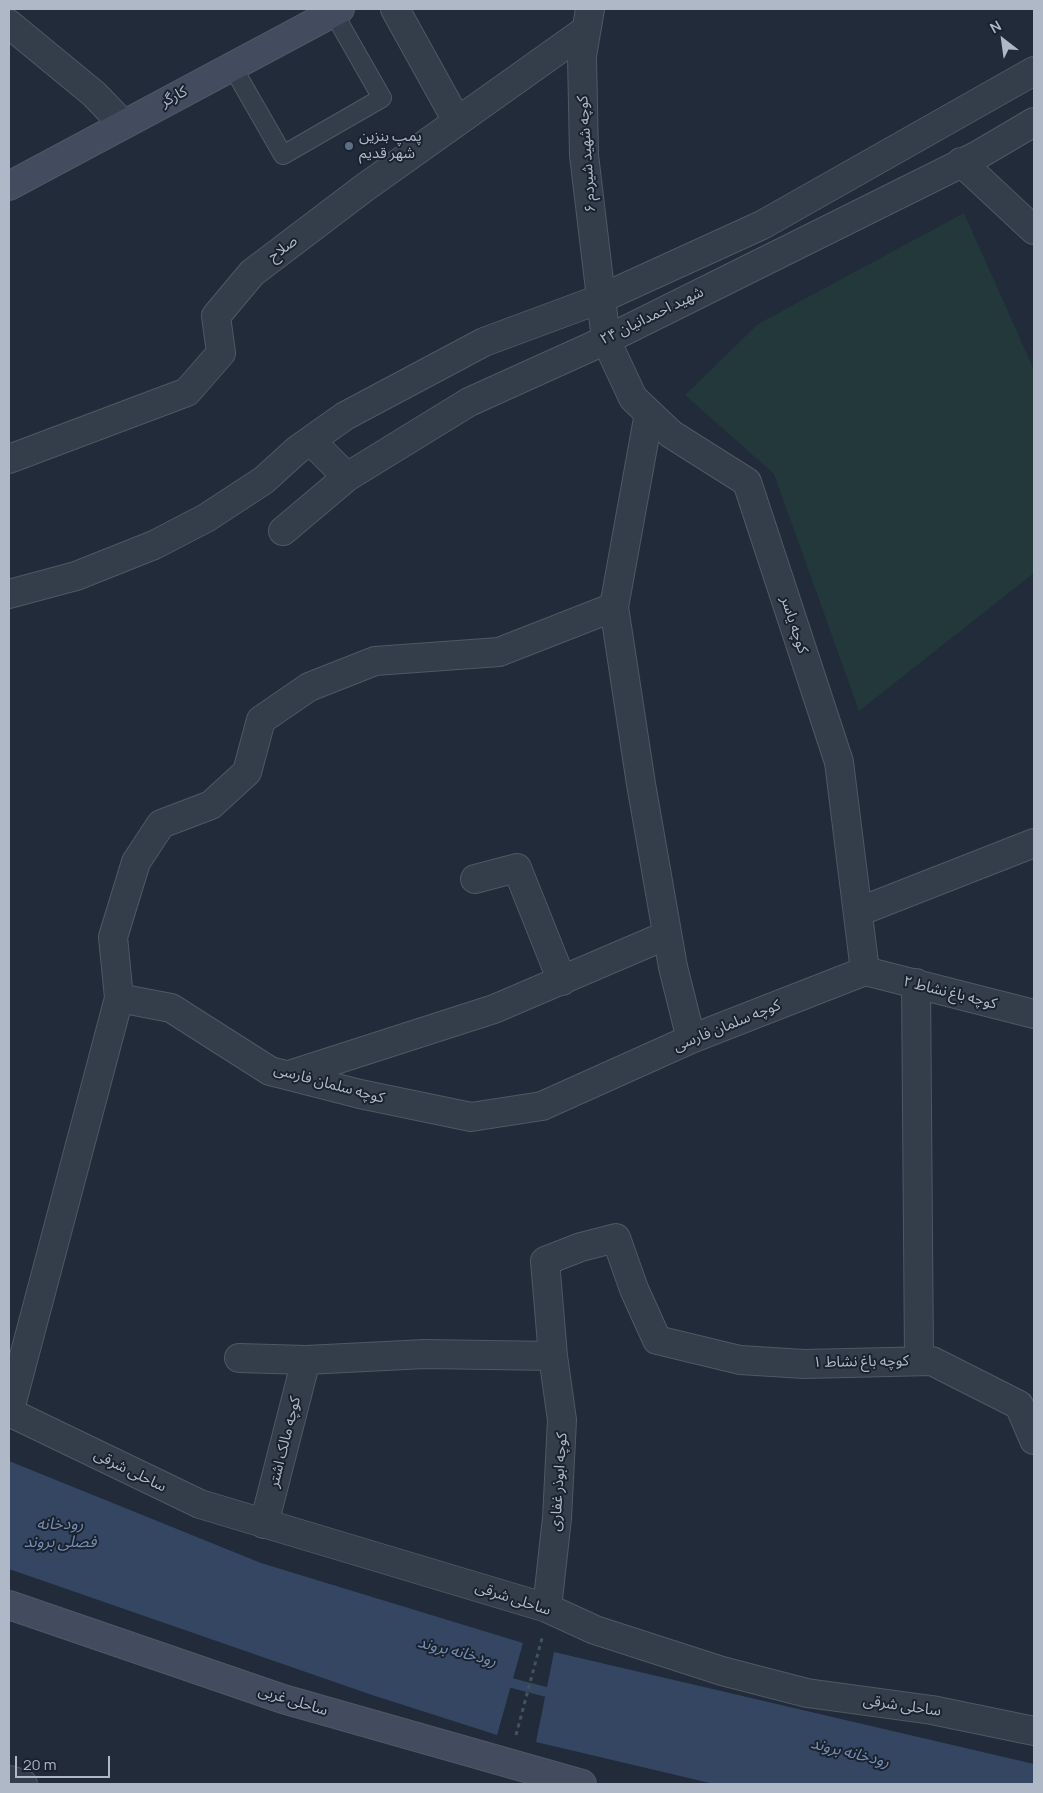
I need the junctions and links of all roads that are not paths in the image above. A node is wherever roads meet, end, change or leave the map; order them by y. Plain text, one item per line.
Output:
1 (396, 9) edge
2 (337, 10) edge
3 (588, 19) edge
4 (9, 24) edge
5 (232, 66) junction
6 (1034, 71) edge
7 (457, 121) junction
8 (1034, 122) edge
9 (123, 124) junction
10 (961, 162) junction
11 (9, 186) edge
12 (1034, 230) edge
13 (600, 299) junction
14 (606, 340) junction
15 (649, 413) junction
16 (311, 441) junction
17 (9, 459) edge
18 (347, 476) junction
19 (283, 530) dead end
20 (9, 594) edge
21 (614, 607) junction
22 (1034, 843) edge
23 (475, 879) dead end
24 (858, 912) junction
25 (667, 935) junction
26 (866, 971) junction
27 (562, 981) junction
28 (916, 983) junction
29 (119, 998) junction
30 (1034, 1014) edge
31 (691, 1039) junction
32 (289, 1075) junction
33 (657, 1340) joint
34 (553, 1356) junction
35 (239, 1358) dead end
36 (306, 1360) junction
37 (919, 1361) junction
38 (9, 1412) edge
39 (1034, 1440) edge
40 (264, 1524) junction
41 (9, 1605) edge
42 (546, 1608) junction
43 (1034, 1731) edge
44 (529, 1778) edge
45 (9, 1780) edge
46 (23, 1784) edge
47 (582, 1784) edge

1 - 7 street
2 - 5 main road, کارگر
2 - 5 lane
3 - 7 street, صلاح
3 - 13 street, کوچه شهید شیردم ۶
4 - 9 street
5 - 9 main road, کارگر
6 - 13 street
7 - 17 street, صلاح
8 - 10 street, شهید احمدانیان ۲۴
9 - 11 main road, کارگر
10 - 12 street
10 - 14 street, شهید احمدانیان ۲۴
13 - 14 street, کوچه شهید شیردم ۶
13 - 16 street
14 - 15 street, کوچه یاسر
14 - 18 street, شهید احمدانیان ۲۴
15 - 21 street
15 - 24 street, کوچه یاسر
16 - 18 street
16 - 20 street
18 - 19 street, شهید احمدانیان ۲۴
21 - 25 street
21 - 29 street
22 - 24 street
23 - 27 street
24 - 26 street, کوچه یاسر
25 - 27 street
25 - 31 street
26 - 28 street, کوچه باغ نشاط ۲
26 - 31 street, کوچه سلمان فارسی
27 - 32 street
28 - 30 street, کوچه باغ نشاط ۲
28 - 37 street
29 - 32 street, کوچه سلمان فارسی
29 - 38 street
31 - 32 street, کوچه سلمان فارسی
33 - 34 street, کوچه ابوذر غفاری
33 - 37 street, کوچه باغ نشاط ۱
34 - 36 street
34 - 42 street, کوچه ابوذر غفاری
35 - 36 street
36 - 40 street, کوچه مالک اشتر
37 - 39 street, کوچه باغ نشاط ۱
38 - 40 street, ساحلی شرقی
40 - 42 street, ساحلی شرقی
41 - 44 main road, ساحلی غربی
42 - 43 street, ساحلی شرقی
44 - 47 main road, ساحلی غربی
45 - 46 street

